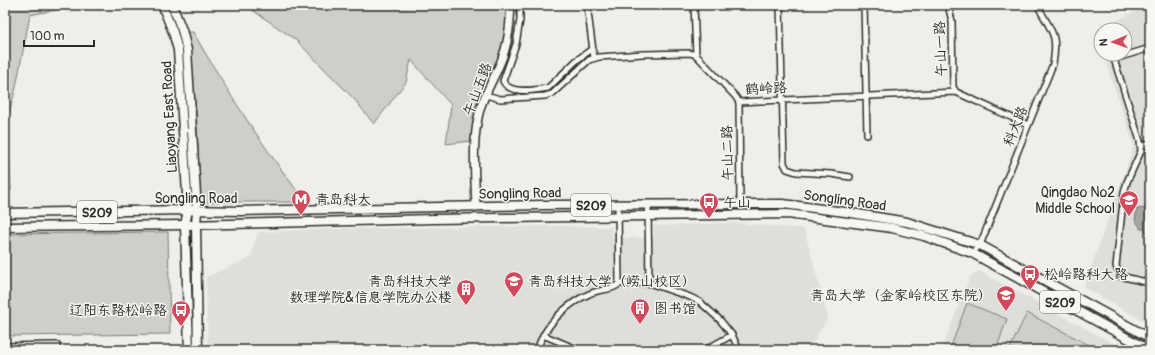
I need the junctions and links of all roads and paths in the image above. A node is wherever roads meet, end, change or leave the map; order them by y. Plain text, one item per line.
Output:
1 (162, 5) edge
2 (172, 5) edge
3 (511, 5) edge
4 (520, 5) edge
5 (587, 5) edge
6 (694, 5) edge
7 (780, 5) edge
8 (864, 5) edge
9 (948, 5) edge
10 (1039, 5) edge
11 (1150, 48) edge
12 (592, 49) junction
13 (696, 55) junction
14 (594, 58) junction
15 (956, 92) junction
16 (486, 95) junction
17 (866, 96) junction
18 (783, 100) junction
19 (739, 102) junction
20 (1028, 125) junction
21 (867, 135) dead end
22 (1150, 144) edge
23 (1140, 146) junction
24 (850, 177) dead end
25 (740, 204) junction
26 (618, 205) junction
27 (648, 205) junction
28 (476, 207) junction
29 (188, 210) junction
30 (197, 211) junction
31 (5, 213) edge
32 (618, 216) junction
33 (648, 216) junction
34 (185, 225) junction
35 (196, 225) junction
36 (5, 227) edge
37 (980, 245) junction
38 (972, 253) junction
39 (1150, 283) edge
40 (619, 284) junction
41 (649, 284) junction
42 (543, 335) junction
43 (732, 335) junction
44 (1150, 338) edge
45 (5, 346) edge
46 (57, 347) edge
47 (189, 350) edge
48 (198, 350) edge
49 (538, 350) edge
50 (579, 350) edge
51 (705, 350) edge
52 (739, 350) edge
53 (1149, 350) edge

1 - 29 main road, Liaoyang East Road
2 - 30 main road, Liaoyang East Road
3 - 16 street, 午山五路
4 - 12 street
5 - 12 street
6 - 13 street
7 - 18 street
8 - 17 street
9 - 15 street, 午山一路
10 - 20 street, 科大路
11 - 23 street
12 - 14 street
13 - 14 street
13 - 19 street, 鹤岭路
14 - 16 street
15 - 17 street, 鹤岭路
15 - 20 street, 鹤岭路
16 - 28 street, 午山五路
17 - 18 street, 鹤岭路
17 - 21 street
18 - 19 street, 鹤岭路
18 - 24 street
19 - 25 street, 午山二路
20 - 37 street, 科大路
22 - 23 street
23 - 39 street
25 - 27 main road, Songling Road / S209
25 - 37 main road, Songling Road / S209
26 - 27 main road, Songling Road / S209
26 - 28 main road, Songling Road / S209
26 - 32 street
27 - 33 street
28 - 30 main road, Songling Road / S209
29 - 30 main road, Songling Road / S209
29 - 31 main road, Songling Road / S209
29 - 34 main road, Liaoyang East Road
30 - 35 main road, Liaoyang East Road
32 - 33 main road, Songling Road / S209
32 - 35 main road, Songling Road / S209
32 - 40 street
33 - 38 main road, Songling Road / S209
33 - 41 street
34 - 35 main road, Songling Road / S209
34 - 36 main road, Songling Road / S209
34 - 47 main road, Liaoyang East Road
35 - 48 main road, Liaoyang East Road
37 - 38 street, 科大路
37 - 44 main road, Songling Road / S209
38 - 53 main road, Songling Road / S209
40 - 41 street
40 - 42 street
41 - 43 street
42 - 49 street
42 - 50 street
43 - 51 street
43 - 52 street
45 - 46 street

